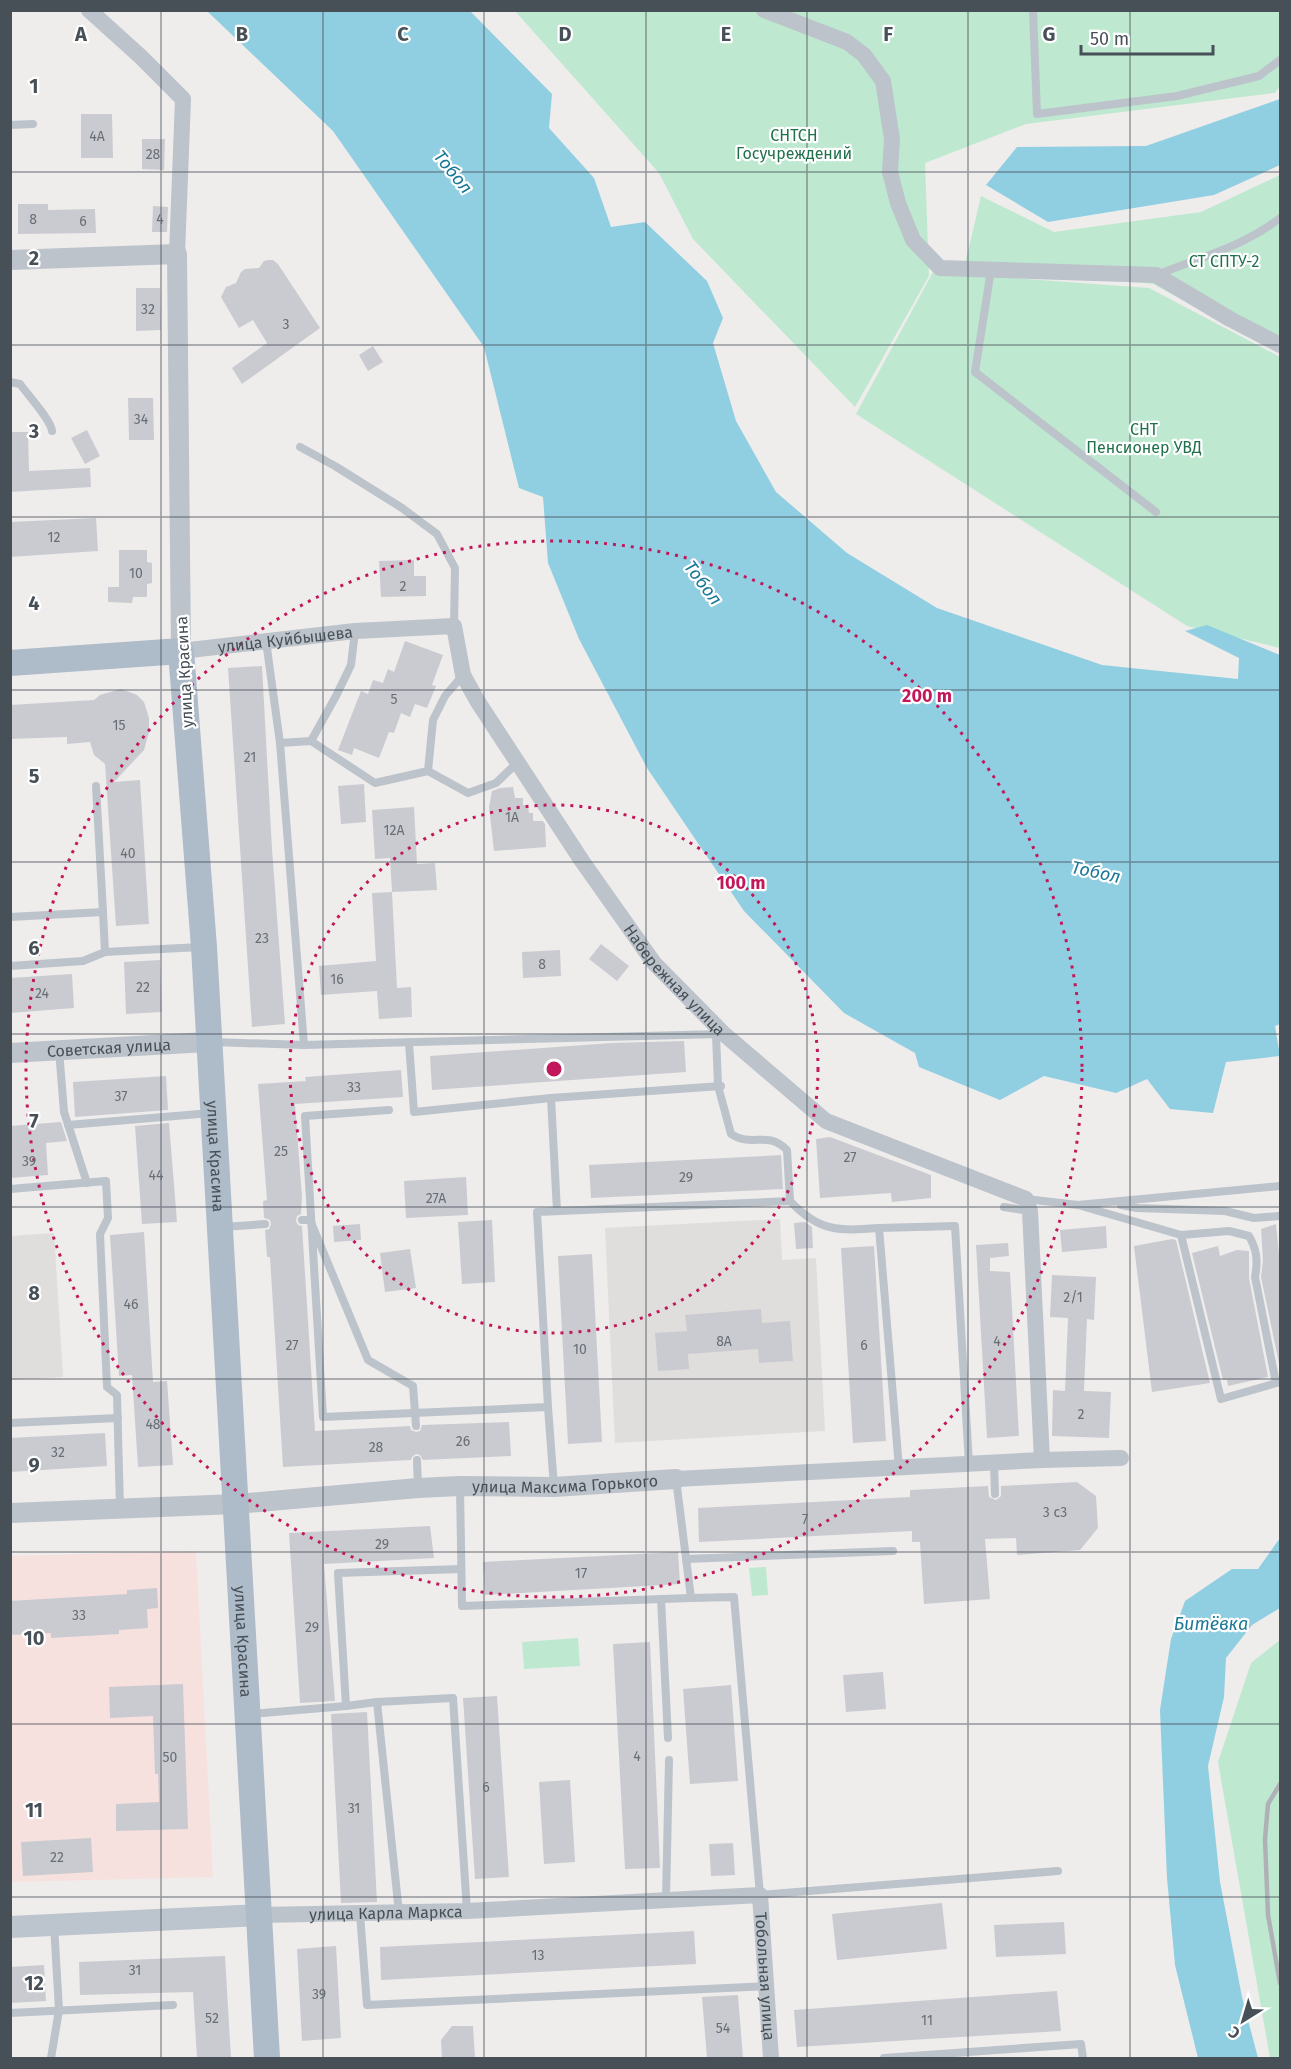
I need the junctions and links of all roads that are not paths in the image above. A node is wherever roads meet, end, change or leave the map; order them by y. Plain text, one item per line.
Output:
1 (88, 10) edge
2 (764, 10) edge
3 (1034, 10) edge
4 (1281, 60) edge
5 (33, 124) dead end
6 (10, 125) edge
7 (1281, 218) edge
8 (177, 254) junction
9 (10, 260) edge
10 (991, 270) junction
11 (1156, 275) junction
12 (1281, 345) edge
13 (10, 382) edge
14 (52, 431) dead end
15 (300, 447) dead end
16 (1156, 512) dead end
17 (454, 626) junction
18 (355, 631) junction
19 (266, 641) junction
20 (181, 651) junction
21 (10, 663) edge
22 (463, 675) junction
23 (311, 741) junction
24 (280, 743) junction
25 (518, 762) junction
26 (428, 771) junction
27 (96, 786) dead end
28 (103, 912) junction
29 (10, 917) edge
30 (204, 947) junction
31 (105, 952) junction
32 (10, 966) edge
33 (720, 1034) junction
34 (208, 1042) junction
35 (410, 1043) junction
36 (304, 1045) junction
37 (59, 1049) junction
38 (10, 1053) edge
39 (721, 1086) junction
40 (551, 1098) junction
41 (389, 1110) dead end
42 (213, 1113) junction
43 (68, 1125) junction
44 (87, 1183) junction
45 (1281, 1186) edge
46 (10, 1189) edge
47 (790, 1202) junction
48 (1111, 1203) junction
49 (1028, 1205) junction
50 (1078, 1205) junction
51 (1004, 1207) dead end
52 (556, 1211) junction
53 (1281, 1216) edge
54 (306, 1220) junction
55 (265, 1224) dead end
56 (219, 1227) junction
57 (879, 1228) junction
58 (1181, 1235) junction
59 (1278, 1383) edge
60 (548, 1407) junction
61 (415, 1413) junction
62 (118, 1418) junction
63 (10, 1423) edge
64 (416, 1426) dead end
65 (1121, 1458) dead end
66 (417, 1460) dead end
67 (1042, 1460) junction
68 (994, 1463) junction
69 (969, 1465) junction
70 (899, 1468) junction
71 (676, 1479) junction
72 (460, 1486) junction
73 (554, 1487) junction
74 (417, 1488) junction
75 (995, 1494) dead end
76 (236, 1504) junction
77 (120, 1510) junction
78 (10, 1513) edge
79 (893, 1551) dead end
80 (686, 1559) junction
81 (461, 1569) junction
82 (691, 1598) junction
83 (661, 1599) junction
84 (376, 1702) junction
85 (346, 1706) junction
86 (249, 1714) junction
87 (668, 1738) dead end
88 (669, 1760) dead end
89 (1058, 1871) dead end
90 (760, 1895) junction
91 (666, 1900) junction
92 (467, 1911) junction
93 (360, 1914) junction
94 (399, 1914) junction
95 (260, 1916) junction
96 (54, 1925) junction
97 (10, 1927) edge
98 (767, 1986) junction
99 (173, 2004) dead end
100 (59, 2010) junction
101 (10, 2013) edge
102 (51, 2058) edge
103 (267, 2058) edge
104 (771, 2058) edge
105 (884, 2058) edge
106 (1083, 2058) edge

1 - 8 street
2 - 10 street
3 - 4 lane
5 - 6 lane
7 - 11 lane
8 - 9 street
8 - 20 street, улица Красина
10 - 11 street
10 - 16 lane
11 - 12 street
13 - 14 lane
15 - 17 lane
17 - 18 street, улица Куйбышева
17 - 22 street, Набережная улица
18 - 19 street, улица Куйбышева
18 - 23 lane
19 - 20 street, улица Куйбышева
19 - 24 lane
20 - 21 main road, улица Куйбышева
20 - 30 main road, улица Красина
22 - 25 street, Набережная улица
22 - 26 lane
23 - 24 lane
23 - 26 lane
24 - 36 lane
25 - 26 lane
25 - 33 street, Набережная улица
27 - 28 lane
28 - 29 lane
28 - 31 lane
30 - 31 lane
30 - 34 main road, улица Красина
31 - 32 lane
33 - 35 lane
33 - 39 lane
33 - 49 street, Набережная улица
34 - 36 lane
34 - 37 street, Советская улица
34 - 42 main road, улица Красина
35 - 36 lane
35 - 40 lane
37 - 38 street, Советская улица
37 - 43 lane
39 - 40 lane
39 - 47 lane
40 - 52 lane
41 - 54 lane
42 - 43 lane
42 - 56 main road, улица Красина
43 - 44 lane
44 - 46 lane
44 - 62 lane
45 - 48 lane
47 - 52 lane
47 - 57 lane
48 - 50 lane
48 - 53 lane
49 - 50 lane
49 - 51 lane
49 - 67 street
50 - 58 lane
52 - 60 lane
54 - 61 lane
54 - 61 lane
55 - 56 lane
56 - 76 main road, улица Красина
57 - 69 lane
57 - 70 lane
58 - 59 lane
58 - 59 lane
60 - 61 lane
60 - 73 lane
61 - 64 lane
62 - 63 lane
62 - 77 lane
65 - 67 street, улица Максима Горького
66 - 74 lane
67 - 68 street, улица Максима Горького
68 - 69 street, улица Максима Горького
68 - 75 lane
69 - 70 street, улица Максима Горького
70 - 71 street, улица Максима Горького
71 - 73 street, улица Максима Горького
71 - 80 lane
72 - 73 street, улица Максима Горького
72 - 74 street, улица Максима Горького
72 - 81 lane
74 - 76 street, улица Максима Горького
76 - 77 street, улица Максима Горького
76 - 86 main road, улица Красина
77 - 78 street, улица Максима Горького
79 - 80 lane
80 - 82 lane
81 - 83 lane
81 - 85 lane
82 - 83 lane
82 - 90 lane
83 - 87 lane
84 - 85 lane
84 - 92 lane
84 - 94 lane
85 - 86 lane
86 - 95 main road, улица Красина
88 - 91 lane
89 - 90 lane
90 - 91 street, улица Карла Маркса
90 - 98 street, Тобольная улица
91 - 92 street, улица Карла Маркса
92 - 94 street, улица Карла Маркса
93 - 94 street, улица Карла Маркса
93 - 95 street, улица Карла Маркса
93 - 98 lane
95 - 96 main road, улица Карла Маркса
95 - 103 main road, улица Красина
96 - 97 main road, улица Карла Маркса
96 - 100 lane
98 - 104 street, Тобольная улица
99 - 100 lane
100 - 101 lane
100 - 102 lane
105 - 106 lane

